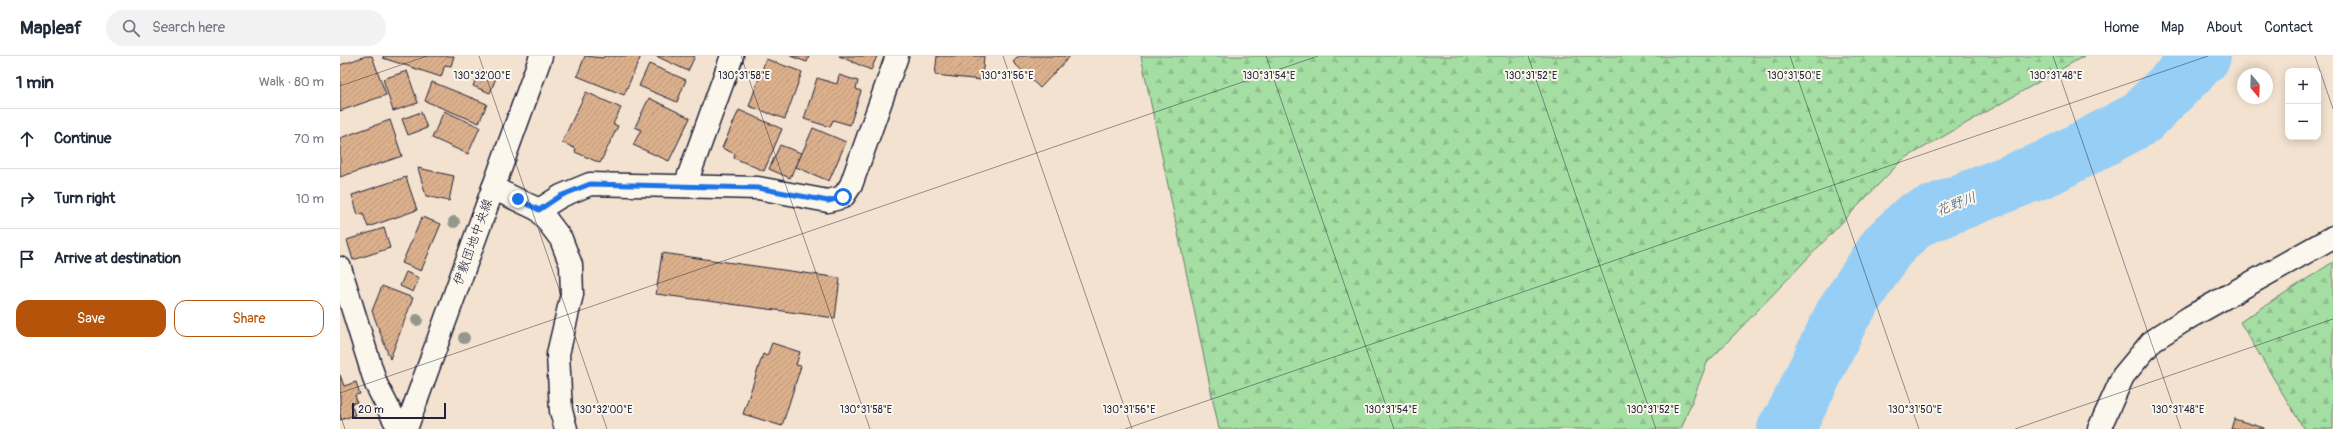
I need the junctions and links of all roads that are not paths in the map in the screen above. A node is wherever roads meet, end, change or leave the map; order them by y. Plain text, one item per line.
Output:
1 (541, 56) edge
2 (732, 56) edge
3 (897, 56) edge
4 (685, 186) junction
5 (493, 188) junction
6 (539, 210) junction
7 (2333, 237) edge
8 (340, 268) edge
9 (399, 429) edge
10 (406, 429) edge
11 (566, 429) edge
12 (2099, 429) edge

1 - 5 street, 伊敷団地中央線
2 - 4 street
3 - 4 street
4 - 6 street
5 - 6 street
5 - 10 street, 伊敷団地中央線
6 - 11 street
7 - 12 street
8 - 9 street

